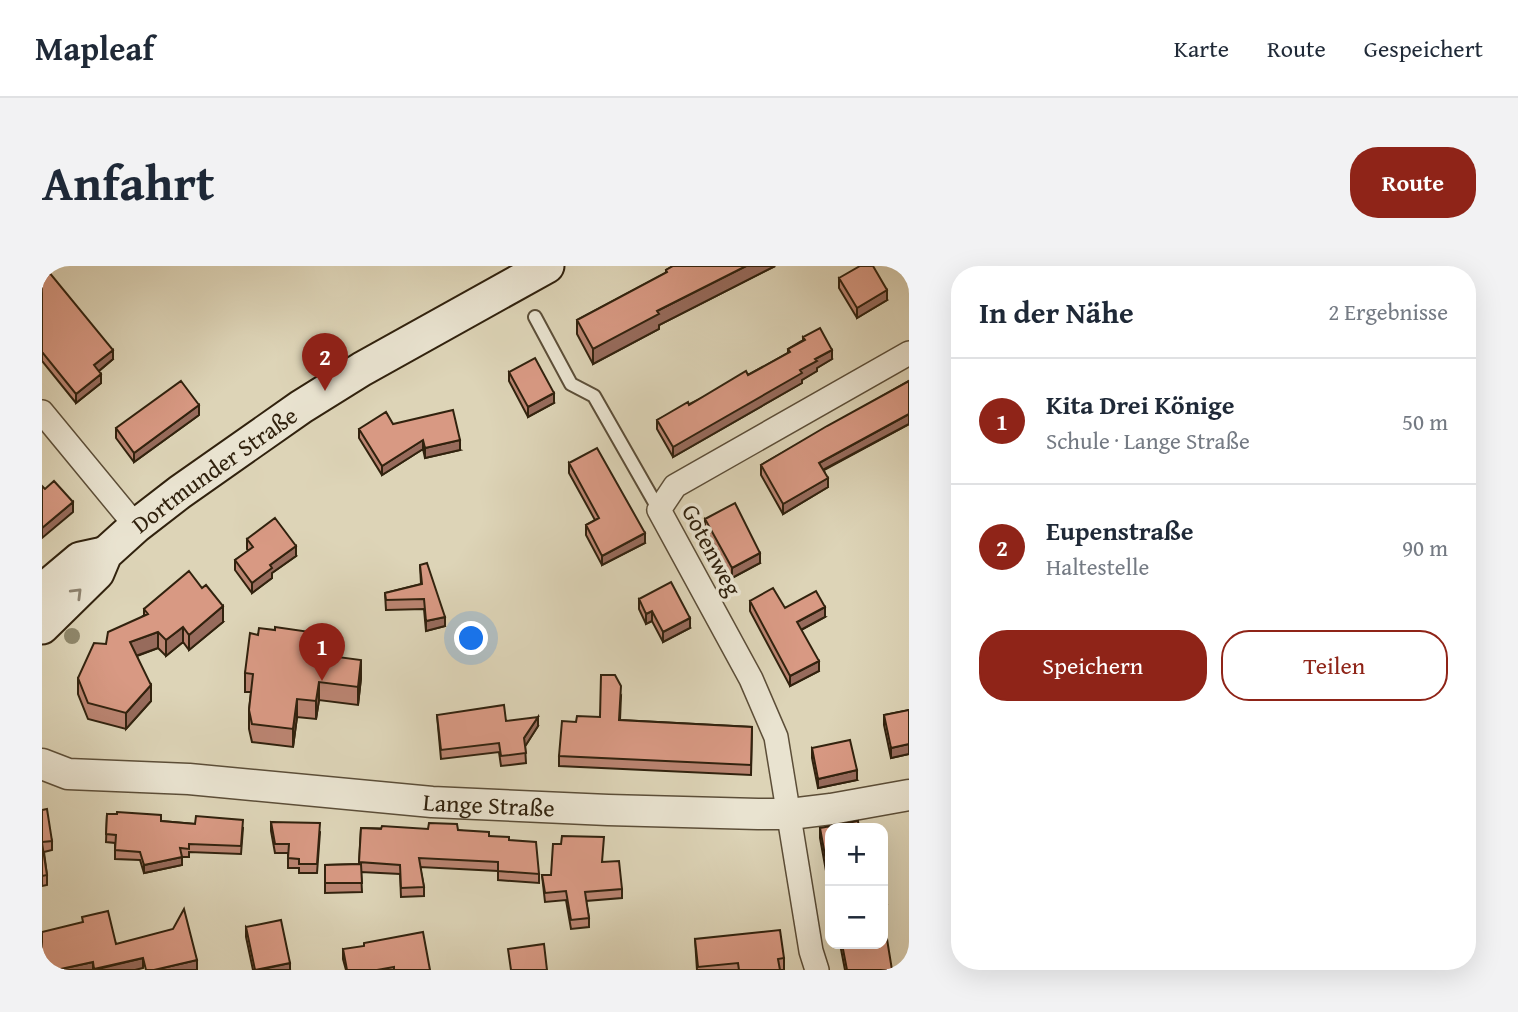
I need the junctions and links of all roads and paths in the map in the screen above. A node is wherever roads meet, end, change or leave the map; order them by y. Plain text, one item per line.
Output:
1 (547, 266) edge
2 (535, 317) dead end
3 (909, 353) edge
4 (42, 412) edge
5 (659, 510) junction
6 (136, 526) junction
7 (105, 554) junction
8 (42, 591) edge
9 (42, 627) edge
10 (51, 773) edge
11 (909, 795) edge
12 (790, 814) junction
13 (817, 970) edge

1 - 6 main road, Dortmunder Straße
2 - 5 lane
3 - 5 street, Gotenweg
4 - 6 street
5 - 12 street, Gotenweg
6 - 7 main road, Dortmunder Straße
7 - 8 main road, Dortmunder Straße
9 -> 7 main road, Dortmunder Straße
10 - 12 street, Lange Straße
11 - 12 street, Lange Straße
12 - 13 street, Gotenweg

